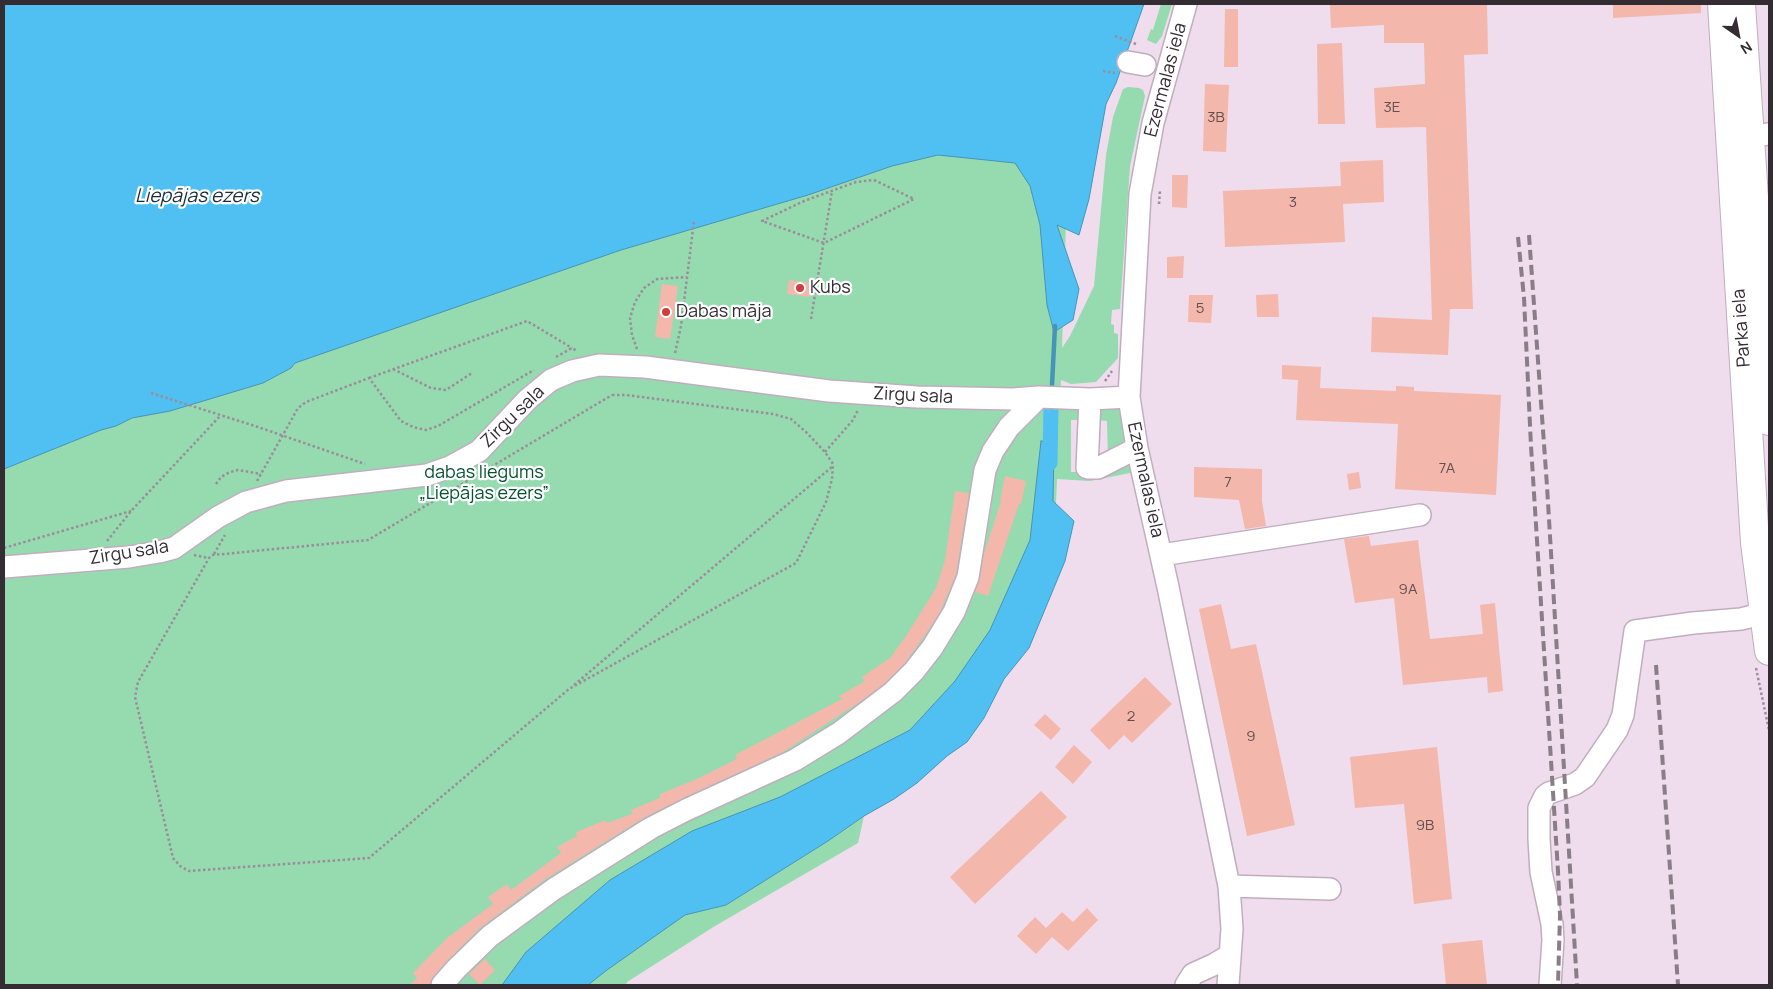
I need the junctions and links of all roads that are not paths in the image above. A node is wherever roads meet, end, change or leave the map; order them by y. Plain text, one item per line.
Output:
1 (1186, 4) edge
2 (1722, 4) edge
3 (1741, 4) edge
4 (1760, 135) edge
5 (1039, 397) junction
6 (1129, 397) junction
7 (1090, 399) junction
8 (1769, 421) edge
9 (1137, 448) junction
10 (1420, 515) dead end
11 (1161, 554) junction
12 (4, 567) edge
13 (1767, 613) edge
14 (1769, 651) edge
15 (1229, 886) junction
16 (1330, 889) dead end
17 (1230, 954) junction
18 (442, 985) edge
19 (1186, 985) edge
20 (1228, 985) edge
21 (1550, 985) edge

1 - 6 street, Ezermalas iela
2 - 13 highway, Parka iela
3 - 4 highway, Parka iela
4 - 8 highway, Parka iela
5 - 7 street, Zirgu sala
5 - 12 street, Zirgu sala
5 - 18 street
6 - 7 street, Zirgu sala
6 - 9 street, Ezermalas iela
7 - 9 street
9 - 11 street, Ezermalas iela
10 - 11 street
11 - 15 street, Ezermalas iela
13 - 14 highway, Parka iela
13 - 21 street
15 - 16 street
15 - 17 street, Ezermalas iela
17 - 19 street
17 - 20 street, Ezermalas iela

